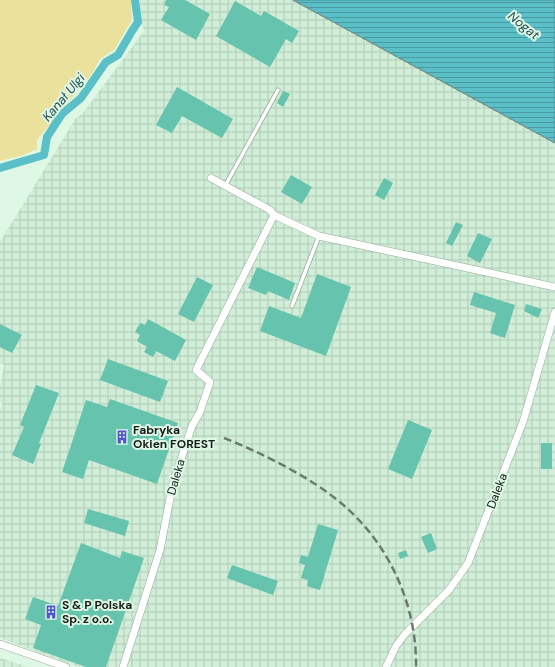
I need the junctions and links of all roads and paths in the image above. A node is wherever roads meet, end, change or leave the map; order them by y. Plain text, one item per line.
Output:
1 (293, 0) edge
2 (278, 90) dead end
3 (555, 144) edge
4 (210, 178) dead end
5 (225, 186) junction
6 (274, 215) junction
7 (320, 236) junction
8 (555, 287) edge
9 (292, 306) dead end
10 (555, 312) edge
11 (0, 644) edge
12 (66, 667) edge
13 (122, 667) edge
14 (386, 667) edge

1 - 3 path
2 - 5 lane
4 - 5 street
5 - 6 street
6 - 7 street
6 - 13 street, Daleka
7 - 8 street
7 - 9 lane
10 - 14 street, Daleka
11 - 12 street

